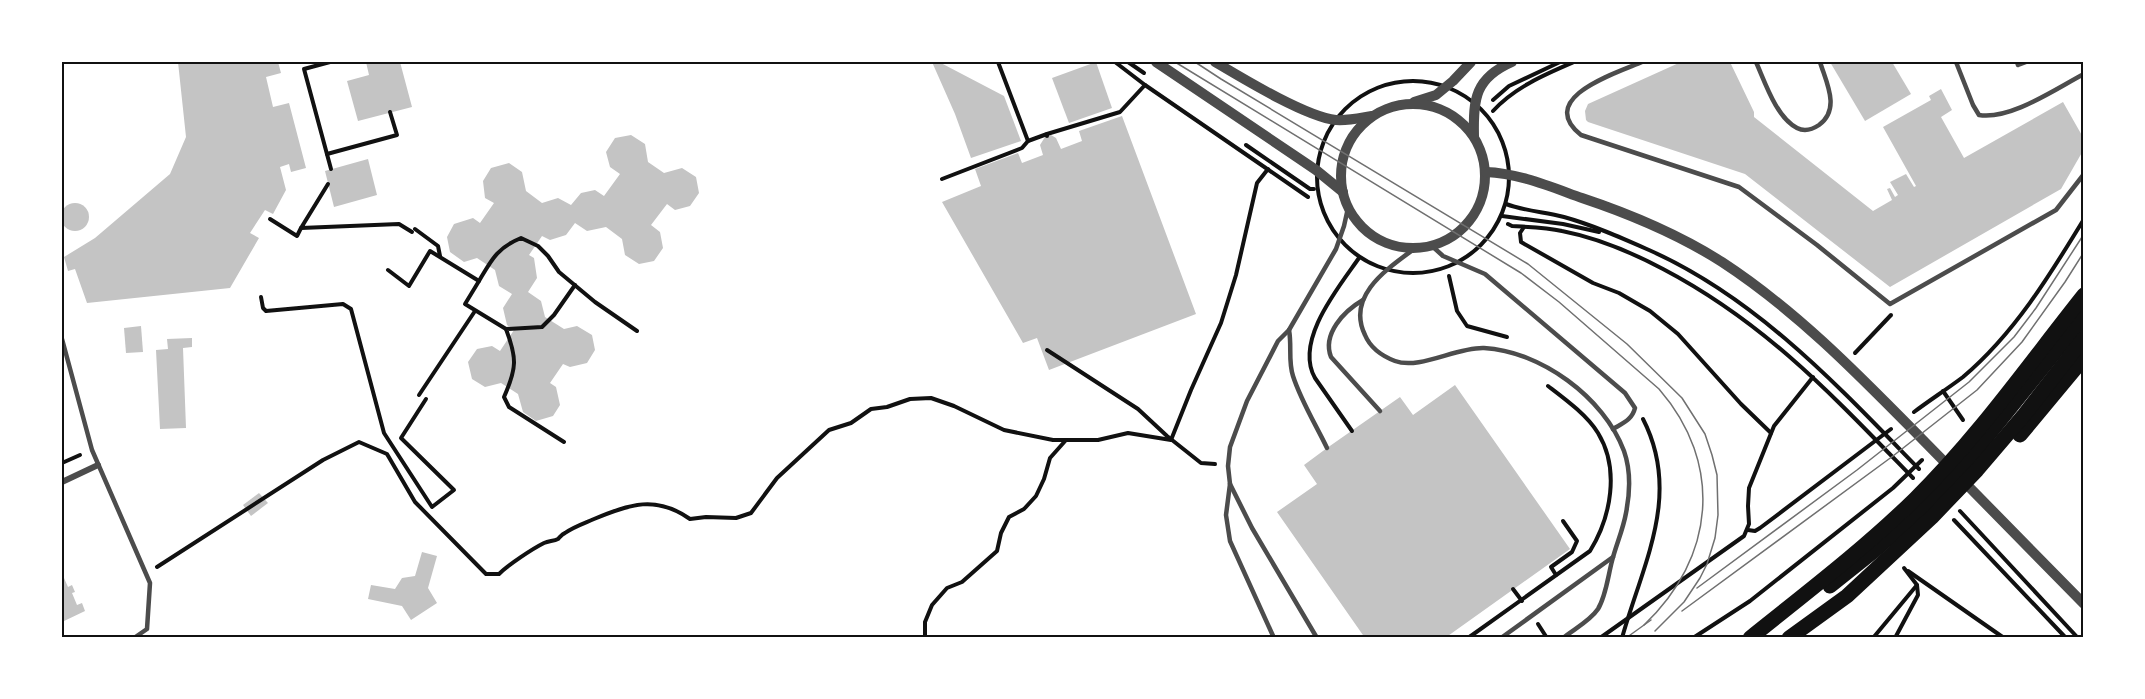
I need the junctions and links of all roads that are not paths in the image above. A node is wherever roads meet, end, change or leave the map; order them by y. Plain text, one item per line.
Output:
1 (1156, 62) edge
2 (1215, 62) edge
3 (1471, 62) edge
4 (1512, 62) edge
5 (1642, 62) edge
6 (1756, 62) edge
7 (1820, 62) edge
8 (1956, 62) edge
9 (2017, 62) edge
10 (2026, 62) edge
11 (2084, 74) edge
12 (1412, 103) junction
13 (1373, 116) junction
14 (1474, 136) junction
15 (1486, 172) junction
16 (2084, 174) edge
17 (1343, 192) junction
18 (1348, 208) junction
19 (1432, 246) junction
20 (1414, 249) junction
21 (2084, 295) edge
22 (1363, 300) junction
23 (2084, 316) edge
24 (1289, 330) junction
25 (2084, 338) edge
26 (62, 339) edge
27 (2084, 358) edge
28 (1380, 411) dead end
29 (1613, 429) junction
30 (1327, 448) dead end
31 (98, 465) junction
32 (62, 482) edge
33 (1230, 484) junction
34 (1613, 557) junction
35 (1847, 596) junction
36 (2084, 604) edge
37 (134, 638) edge
38 (1274, 638) edge
39 (1317, 638) edge
40 (1501, 638) edge
41 (1563, 638) edge
42 (1752, 638) edge
43 (1790, 638) edge

1 - 17 street
2 - 13 street
3 - 12 street
4 - 14 street
5 - 16 lane
6 - 7 lane
8 - 11 lane
9 - 10 lane
12 - 13 street
12 - 14 street
13 - 17 street
14 - 15 street
15 - 19 street
15 - 36 street
17 - 18 street
18 - 20 street
18 - 24 lane
19 - 20 street
19 - 29 lane
20 - 22 lane
21 - 42 main road
22 - 28 lane
22 - 29 lane
23 - 42 main road
24 - 30 lane
24 - 33 lane
25 - 35 main road
26 - 31 lane
27 - 35 main road
29 - 34 lane
31 - 32 street
31 - 37 lane
33 - 38 lane
33 - 39 lane
34 - 40 lane
34 - 41 lane
35 - 43 main road

